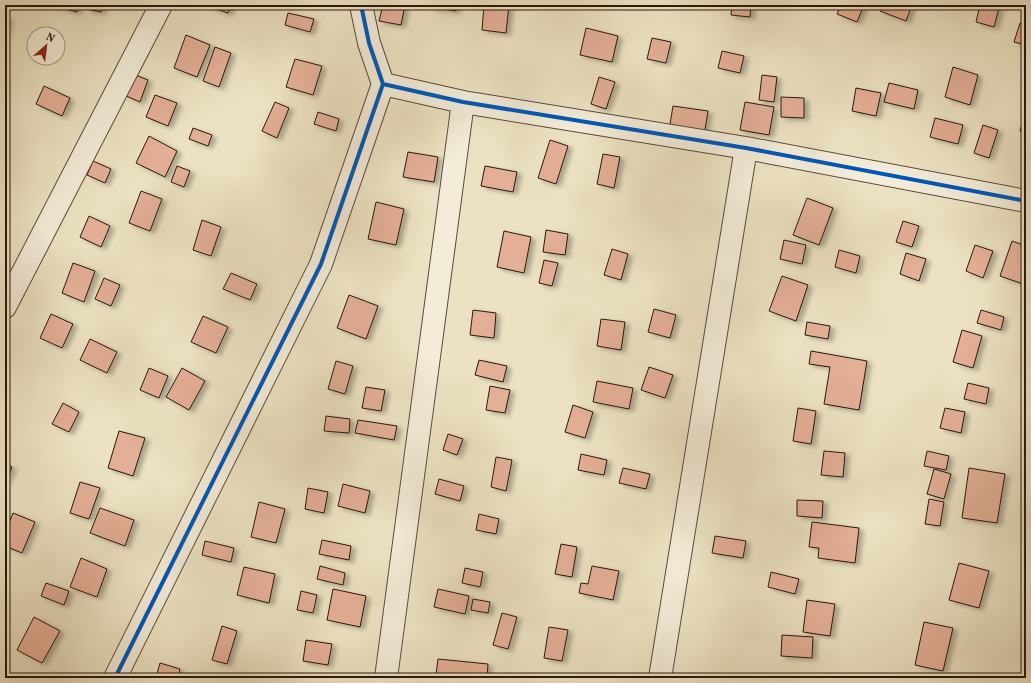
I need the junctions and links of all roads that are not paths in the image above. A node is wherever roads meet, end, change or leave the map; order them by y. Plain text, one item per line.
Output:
1 (161, 5) edge
2 (361, 5) edge
3 (383, 84) junction
4 (463, 102) junction
5 (746, 148) junction
6 (1026, 201) edge
7 (5, 307) edge
8 (128, 654) junction
9 (115, 678) edge
10 (134, 678) edge
11 (386, 678) edge
12 (660, 678) edge

1 - 7 street
2 - 3 street
3 - 4 street
3 - 8 street
4 - 5 street
4 - 11 street
5 - 6 street
5 - 12 street
8 - 9 street
8 - 10 street

